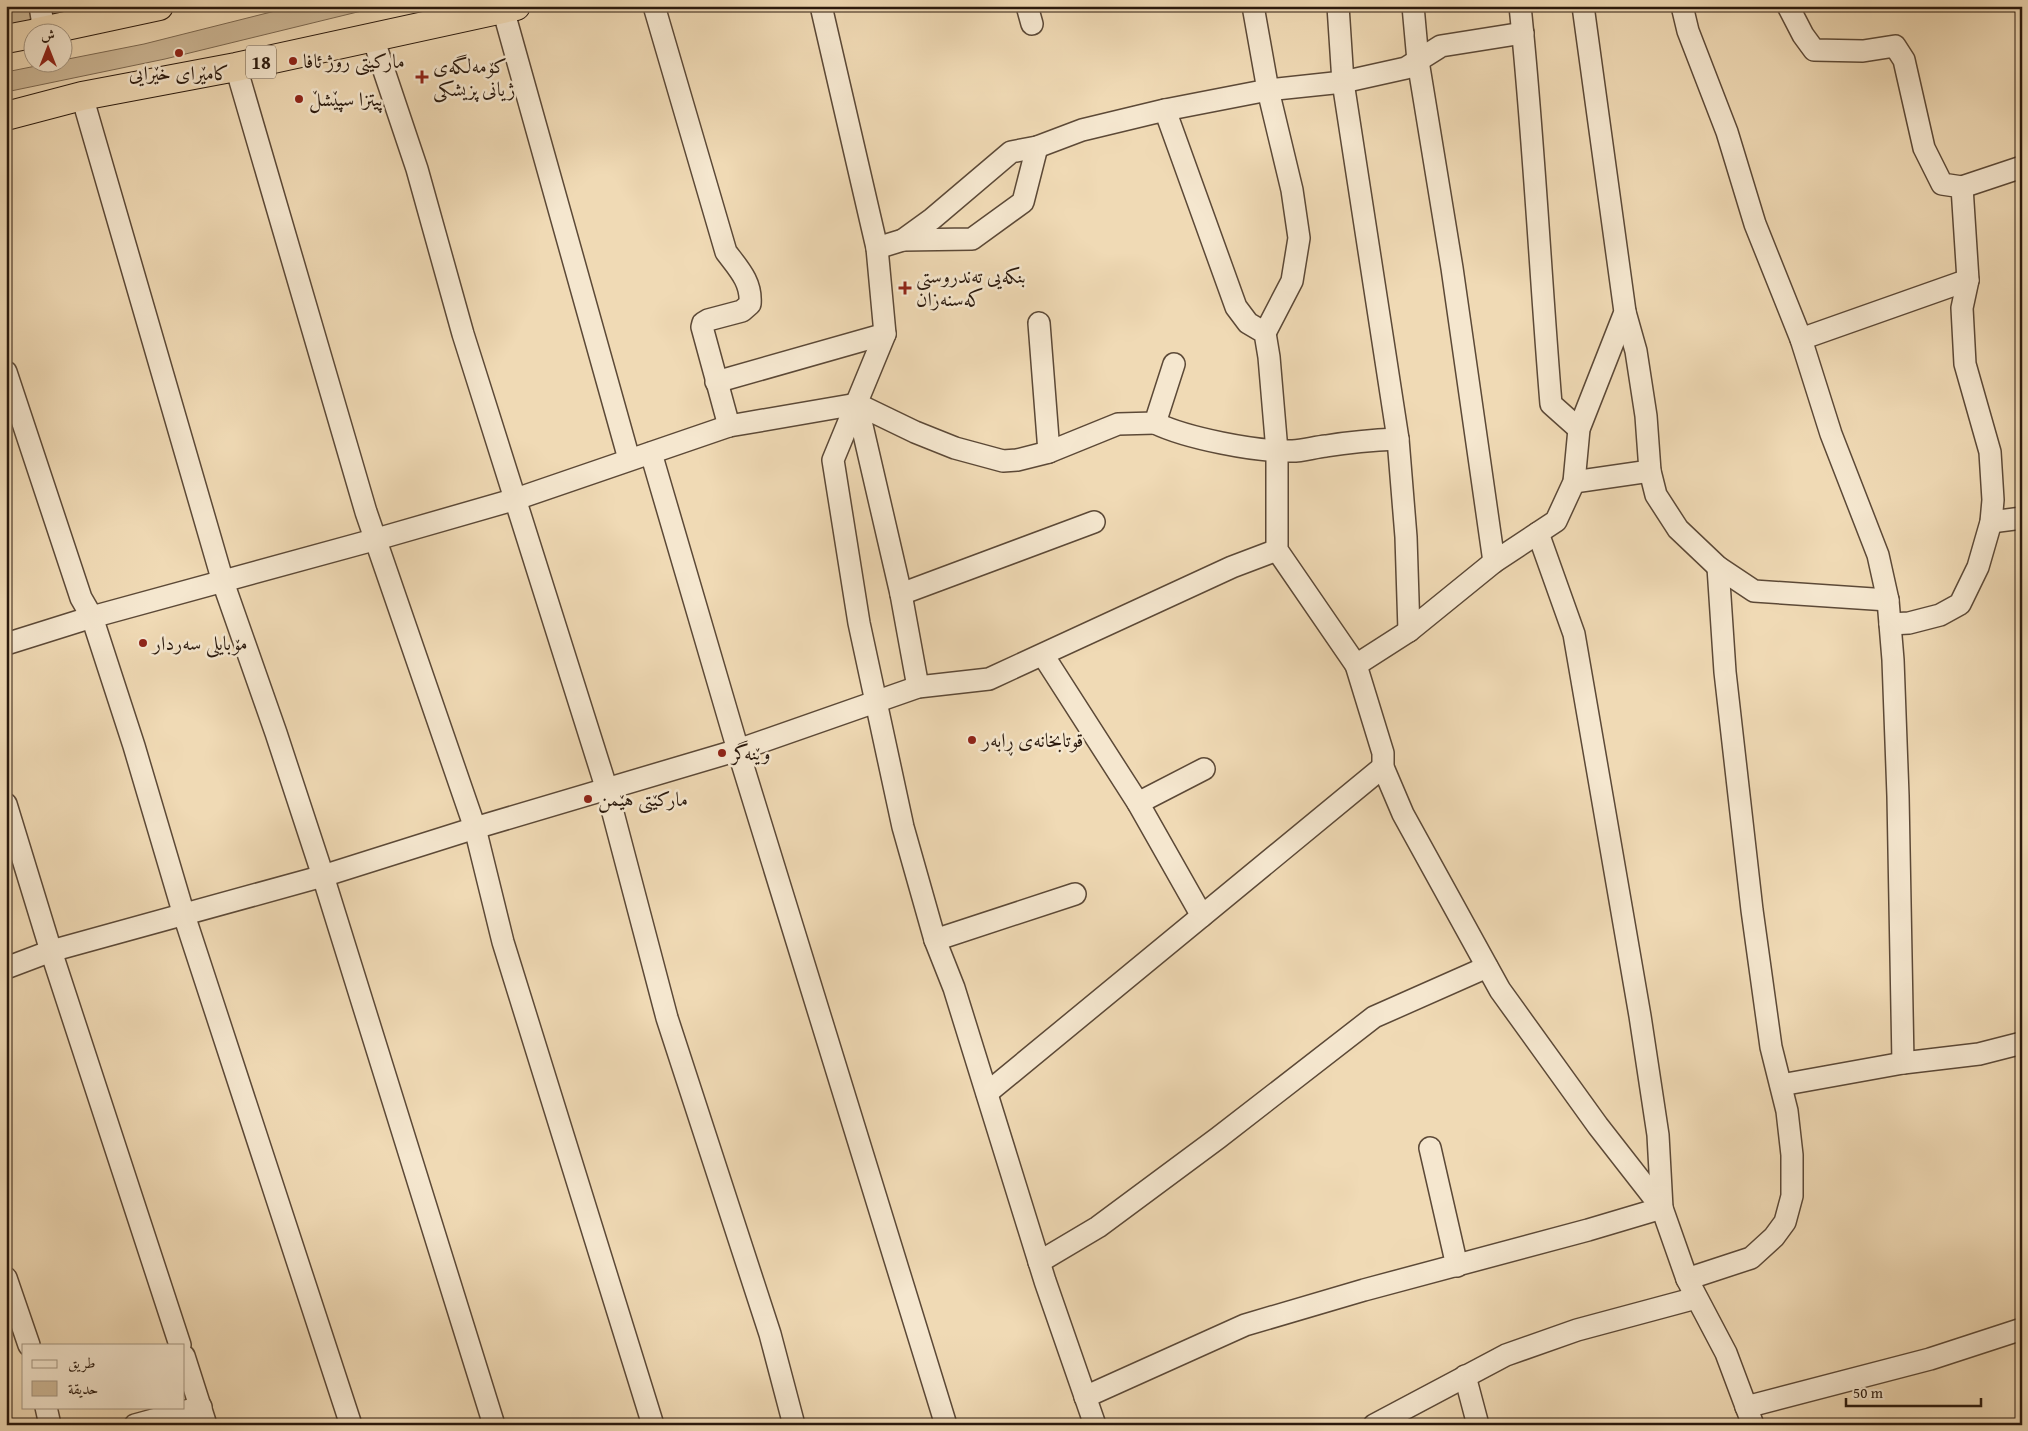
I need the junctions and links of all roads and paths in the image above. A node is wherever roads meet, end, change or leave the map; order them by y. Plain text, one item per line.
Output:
1 (159, 6) edge
2 (654, 6) edge
3 (821, 6) edge
4 (1253, 6) edge
5 (1338, 6) edge
6 (1413, 6) edge
7 (1520, 6) edge
8 (1583, 6) edge
9 (1682, 6) edge
10 (1788, 6) edge
11 (509, 8) edge
12 (75, 15) edge
13 (52, 22) edge
14 (22, 33) edge
15 (1523, 33) junction
16 (373, 38) junction
17 (6, 39) edge
18 (1418, 61) junction
19 (236, 67) junction
20 (1343, 82) junction
21 (1268, 90) junction
22 (82, 96) junction
23 (1166, 110) junction
24 (6, 116) edge
25 (1036, 147) junction
26 (2022, 167) edge
27 (1962, 187) junction
28 (904, 240) junction
29 (877, 248) junction
30 (1968, 280) junction
31 (1625, 312) junction
32 (1039, 323) dead end
33 (1264, 333) junction
34 (886, 334) junction
35 (1801, 339) junction
36 (1174, 364) dead end
37 (6, 372) edge
38 (716, 382) junction
39 (857, 404) junction
40 (1154, 423) junction
41 (729, 426) junction
42 (1579, 429) junction
43 (1398, 439) junction
44 (1277, 451) junction
45 (651, 452) junction
46 (1049, 452) junction
47 (629, 459) junction
48 (1650, 471) junction
49 (1574, 482) junction
50 (516, 499) junction
51 (2022, 518) edge
52 (1094, 522) dead end
53 (1991, 522) junction
54 (1538, 533) junction
55 (377, 539) junction
56 (1277, 550) junction
57 (1494, 562) junction
58 (1718, 567) junction
59 (223, 582) junction
60 (901, 594) junction
61 (1888, 600) junction
62 (92, 617) junction
63 (1890, 624) junction
64 (1409, 631) junction
65 (6, 644) edge
66 (1043, 655) junction
67 (1356, 665) junction
68 (918, 687) junction
69 (878, 702) junction
70 (738, 750) junction
71 (1384, 767) junction
72 (1204, 769) dead end
73 (607, 790) junction
74 (1138, 803) junction
75 (6, 804) edge
76 (475, 828) junction
77 (323, 876) junction
78 (1075, 894) dead end
79 (184, 915) junction
80 (1202, 916) junction
81 (934, 940) junction
82 (52, 951) junction
83 (1487, 967) junction
84 (6, 968) edge
85 (2022, 1043) edge
86 (1903, 1063) junction
87 (1781, 1085) junction
88 (987, 1093) junction
89 (1430, 1148) dead end
90 (1662, 1208) junction
91 (1039, 1262) junction
92 (1457, 1266) junction
93 (1687, 1279) junction
94 (7, 1282) edge
95 (1696, 1298) junction
96 (2022, 1329) edge
97 (28, 1344) edge
98 (180, 1344) edge
99 (185, 1359) edge
100 (1465, 1376) junction
101 (1085, 1397) junction
102 (46, 1408) edge
103 (203, 1416) edge
104 (1750, 1416) edge
105 (50, 1425) edge
106 (135, 1425) edge
107 (351, 1425) edge
108 (494, 1425) edge
109 (653, 1425) edge
110 (794, 1425) edge
111 (946, 1425) edge
112 (1095, 1425) edge
113 (1374, 1425) edge
114 (1478, 1425) edge

1 - 12 highway
2 - 38 street
3 - 29 street
4 - 21 street
5 - 20 street
6 - 18 street
7 - 15 street
8 - 31 street
9 - 35 street
10 - 27 street
11 - 16 highway, 18
11 - 47 street
12 - 13 highway
14 - 17 highway
15 - 18 street
15 - 42 street
16 - 19 highway, 18
16 - 50 street
18 - 20 street
18 - 57 street
19 - 22 highway, 18
19 - 55 street
20 - 21 street
20 - 43 street
21 - 23 street
21 - 33 street
22 - 24 highway, 18
22 - 59 street
23 - 25 street
23 - 33 street
25 - 28 street
25 - 28 street
26 - 27 street
27 - 30 street
28 - 29 street
29 - 34 street
30 - 35 street
30 - 53 street
31 - 42 street
31 - 48 street
32 - 46 street
33 - 44 street
34 - 38 street
34 - 39 street
35 - 61 street
36 - 40 street
37 - 62 street
38 - 41 street
39 - 41 street
39 - 46 street
39 - 60 street
39 - 69 street
40 - 44 street
40 - 46 street
41 - 45 street
42 - 49 street
43 - 44 street
43 - 64 street
44 - 56 street
45 - 47 street
45 - 70 street
47 - 50 street
48 - 49 street
48 - 58 street
49 - 54 street
50 - 55 street
50 - 73 street
51 - 53 street
52 - 60 street
53 - 63 street
54 - 57 street
54 - 90 street
55 - 59 street
55 - 76 street
56 - 66 street
56 - 67 street
57 - 64 street
58 - 61 street
58 - 87 street
59 - 62 street
59 - 77 street
60 - 68 street
61 - 63 street
62 - 65 street
62 - 79 street
63 - 86 street
64 - 67 street
66 - 68 street
66 - 74 street
67 - 71 street
68 - 69 street
69 - 70 street
69 - 81 street
70 - 73 street
70 - 111 street
71 - 80 street
71 - 83 street
72 - 74 street
73 - 76 street
73 - 110 street
74 - 80 street
75 - 82 street
76 - 77 street
76 - 109 street
77 - 79 street
77 - 108 street
78 - 81 street
79 - 82 street
79 - 107 street
80 - 88 street
81 - 88 street
82 - 84 street
82 - 98 street
83 - 90 street
83 - 91 street
85 - 86 street
86 - 87 street
87 - 93 street
88 - 91 street
89 - 92 street
90 - 92 street
90 - 93 street
91 - 101 street
92 - 101 street
93 - 95 street
94 - 97 street
95 - 100 street
95 - 104 street
96 - 104 street
99 - 103 street
100 - 113 street
100 - 114 street
101 - 112 street
102 - 105 street
103 - 106 street

